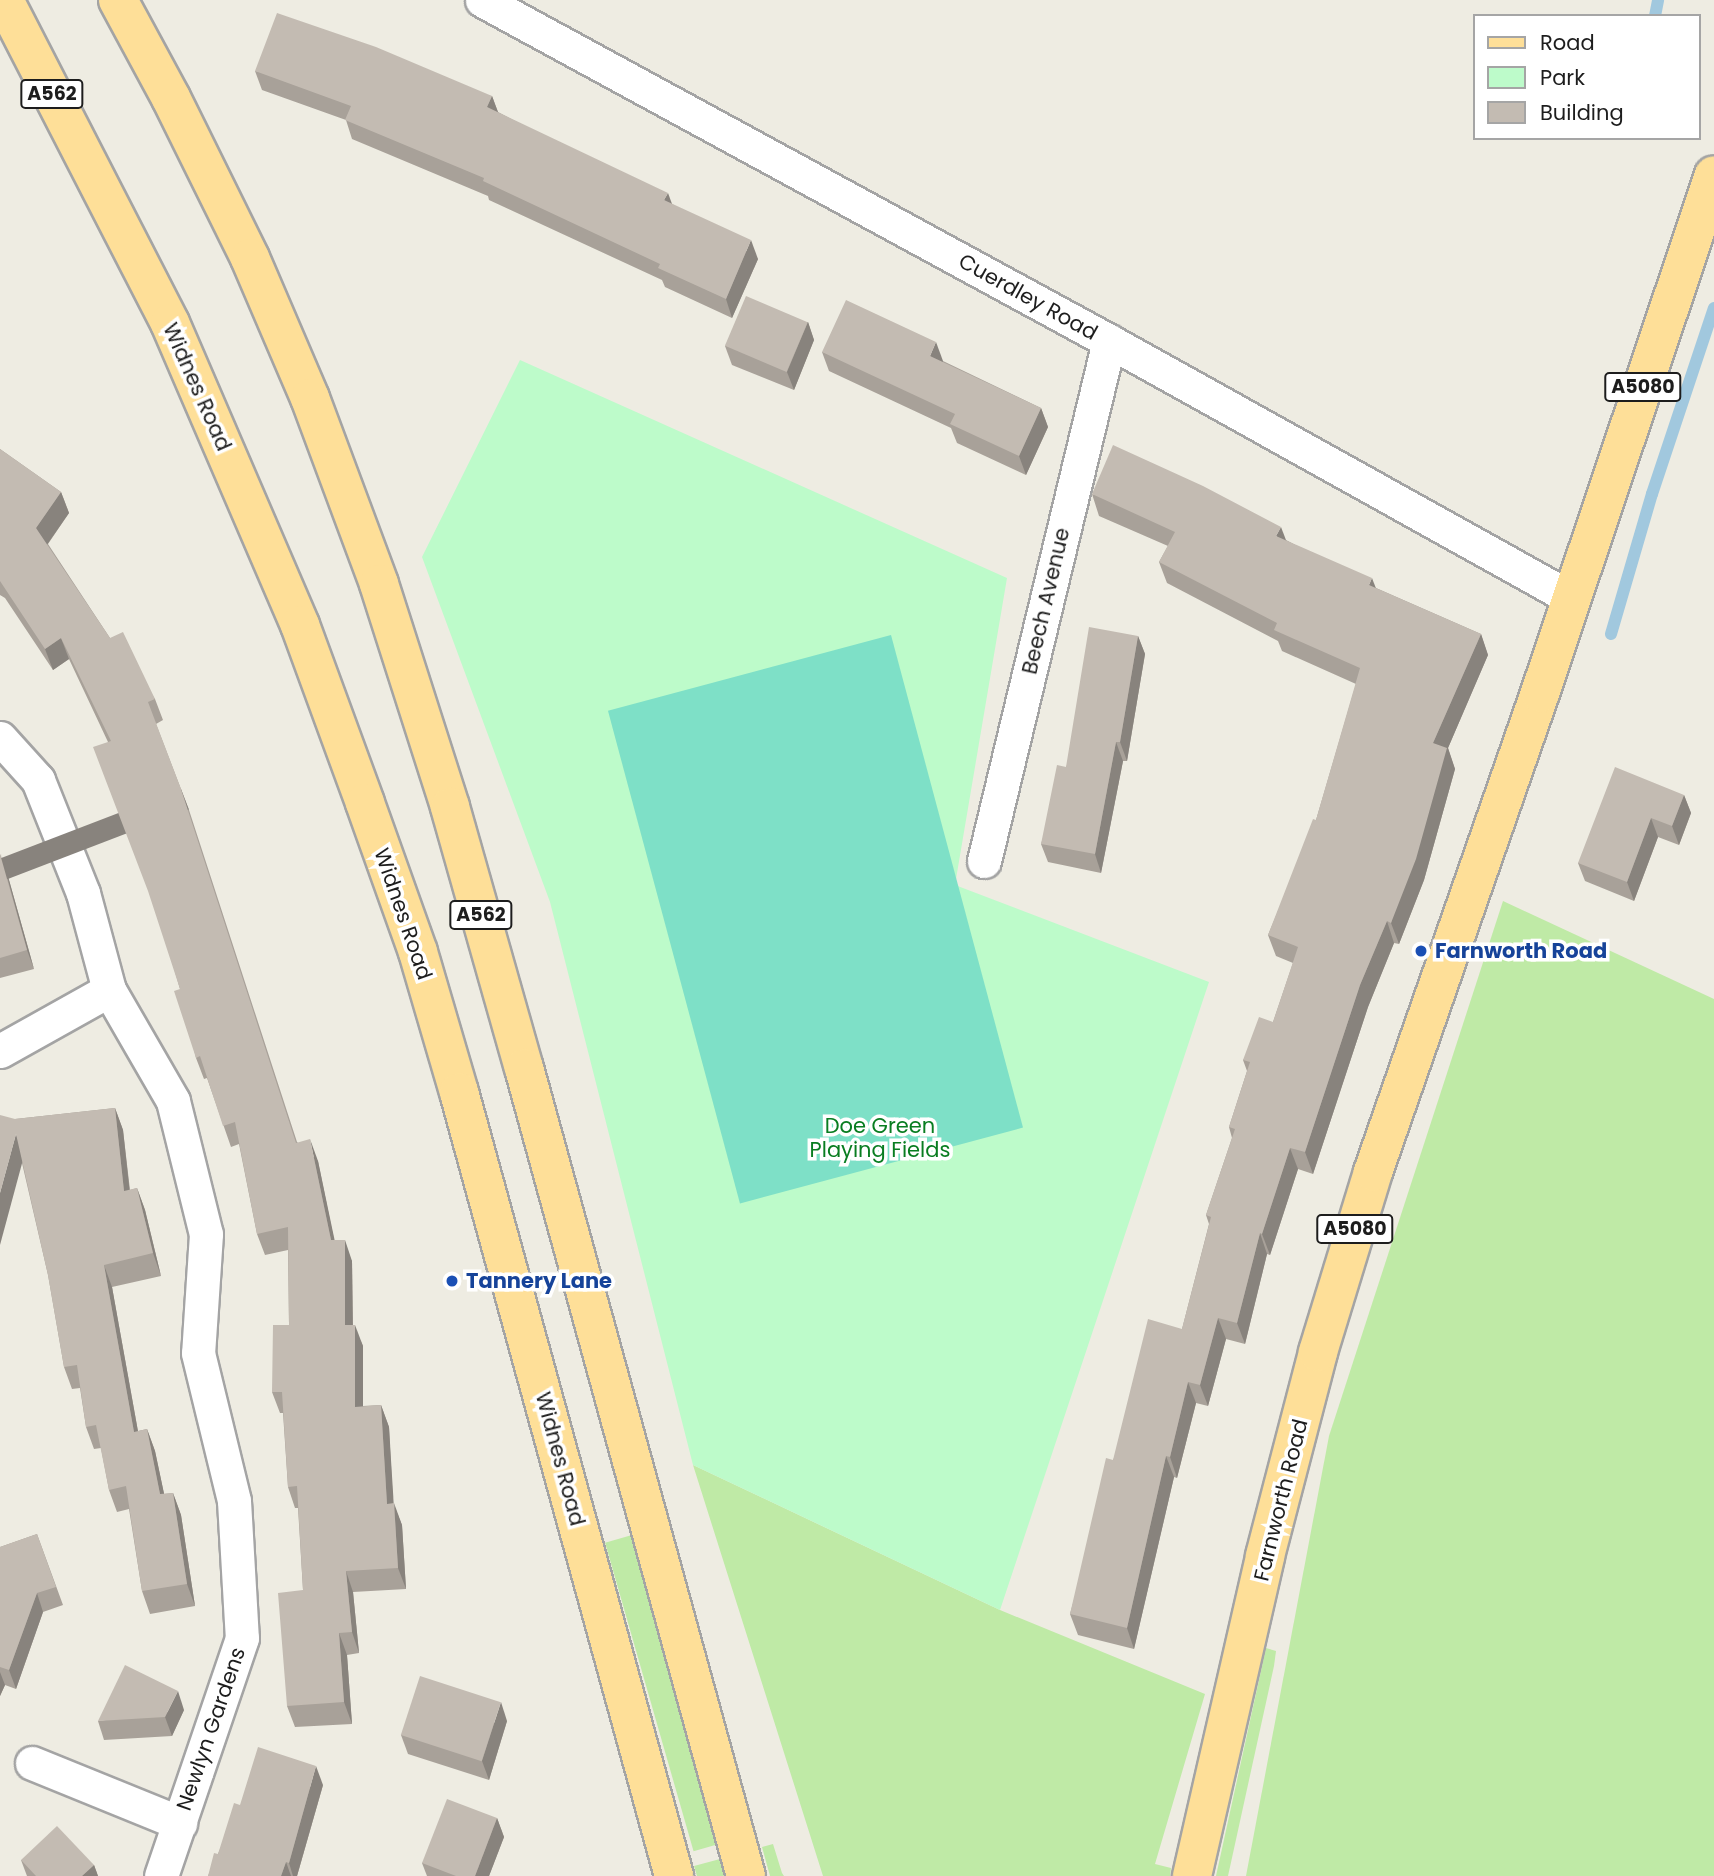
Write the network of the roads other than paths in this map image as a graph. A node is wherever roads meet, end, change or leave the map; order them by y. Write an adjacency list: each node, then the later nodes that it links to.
1 (4, 0): 14 (main road, Widnes Road / A562)
2 (118, 0): 15 (main road, A562)
3 (482, 0): 5 (street, Cuerdley Road)
4 (1714, 175): 6 (main road, Farnworth Road / A5080)
5 (1109, 341): 6 (street, Cuerdley Road); 8 (street, Beech Avenue)
6 (1571, 598): 16 (main road, Farnworth Road / A5080)
7 (0, 738): 9 (street, Newlyn Gardens)
8 (984, 861)
9 (109, 990): 10 (street); 12 (street, Newlyn Gardens)
10 (0, 1051)
11 (32, 1763): 12 (street, Newlyn Gardens)
12 (180, 1823): 13 (street, Newlyn Gardens)
13 (161, 1876)
14 (674, 1876)
15 (747, 1876)
16 (1192, 1876)

